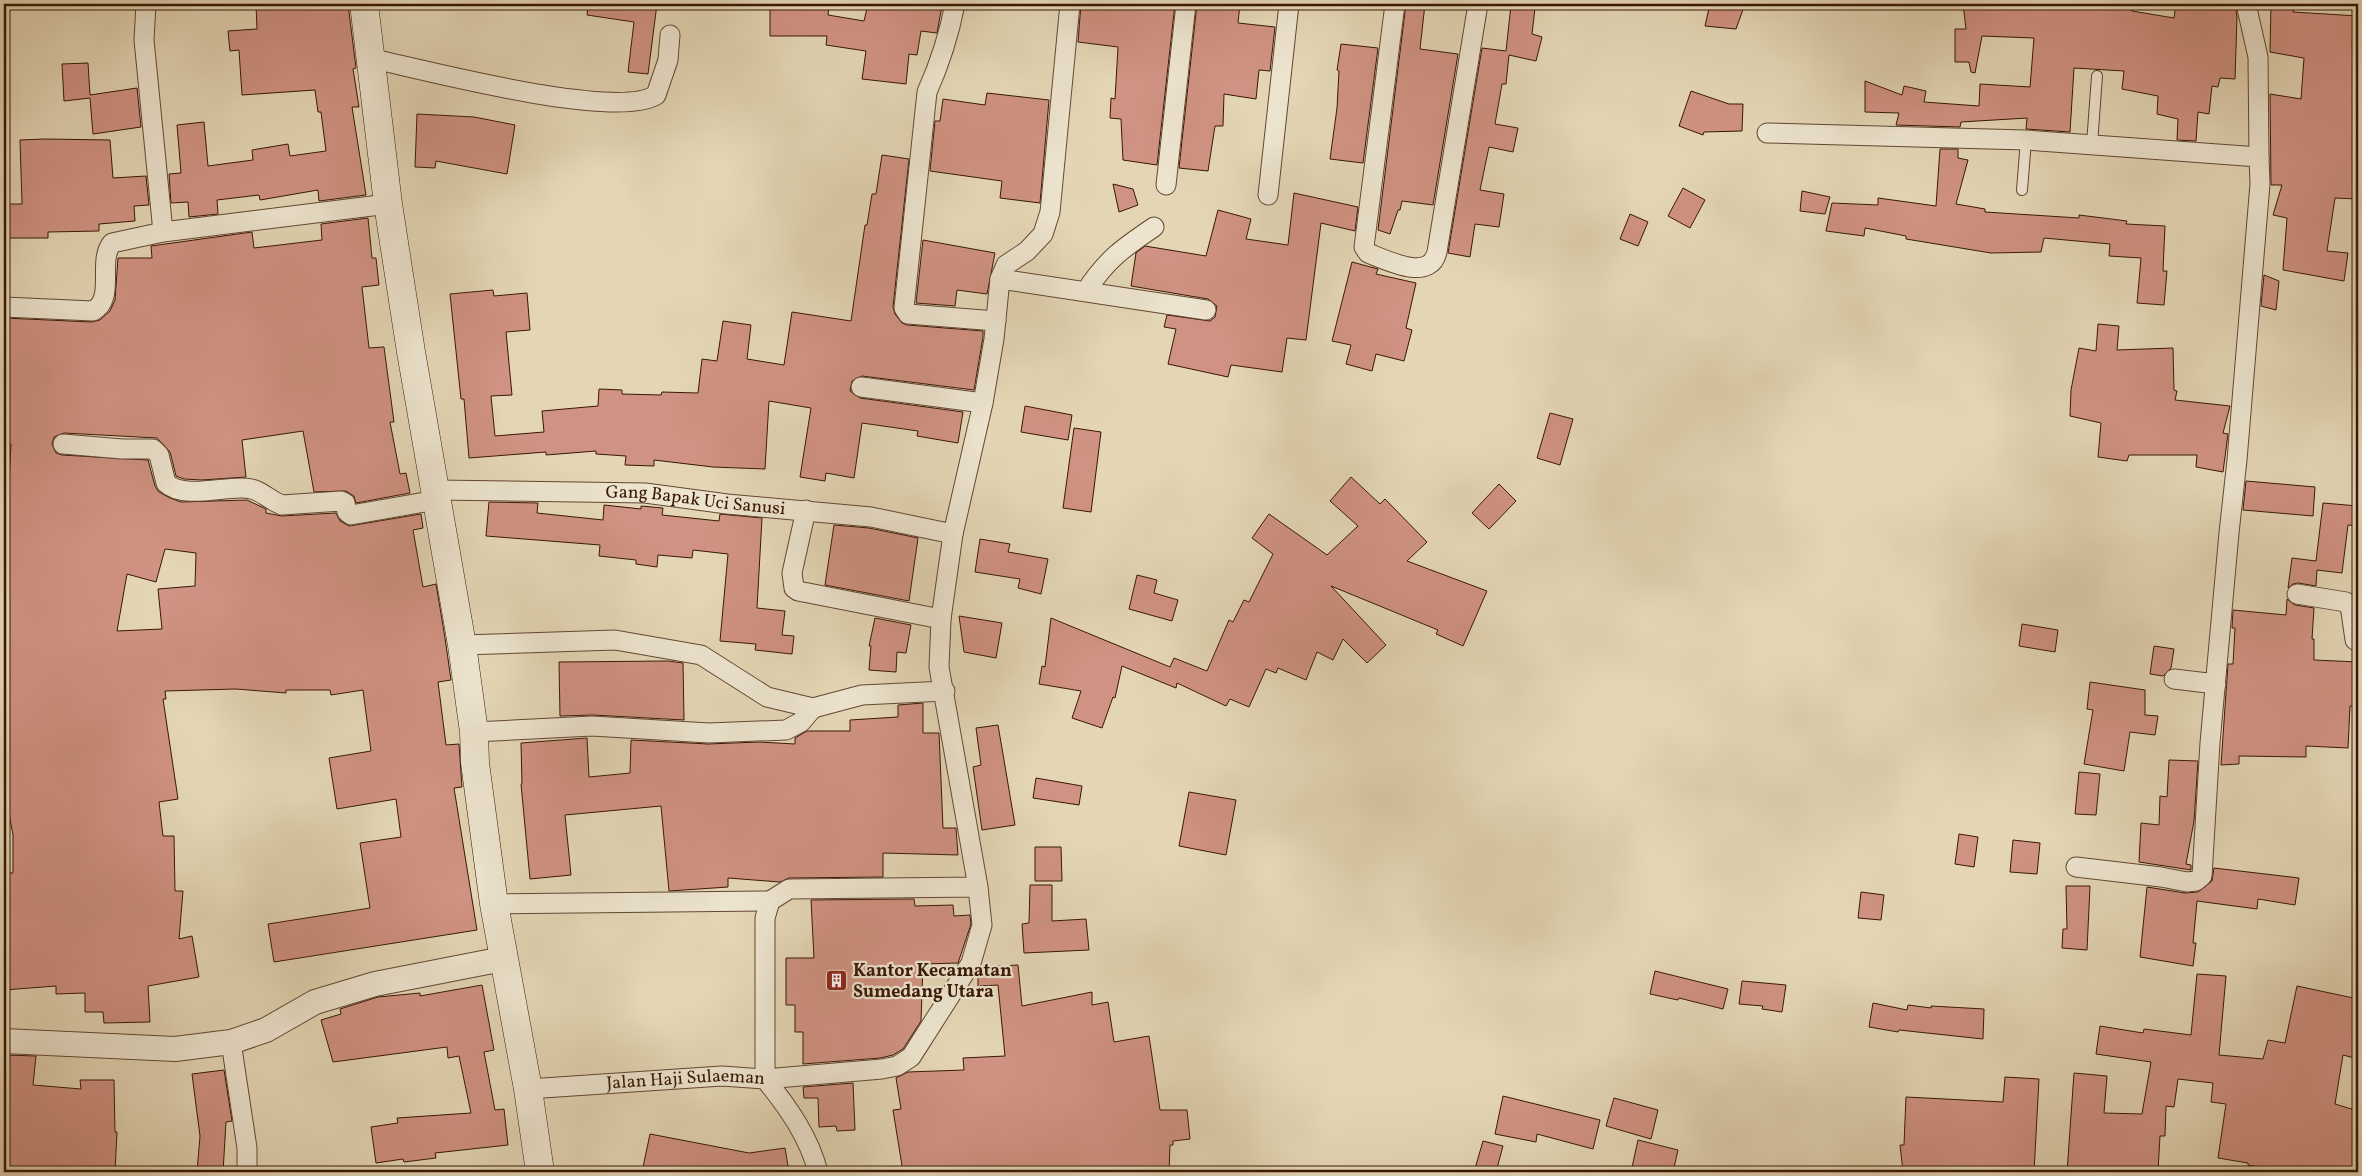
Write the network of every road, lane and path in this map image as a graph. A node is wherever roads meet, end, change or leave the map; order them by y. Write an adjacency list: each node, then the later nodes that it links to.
1 (146, 4): 22 (street)
2 (364, 4): 11 (main road)
3 (954, 4): 27 (street)
4 (1070, 4): 23 (street)
5 (1186, 4): 17 (street)
6 (1289, 4): 19 (street)
7 (1395, 4): 8 (street)
8 (1478, 4)
9 (2246, 4): 16 (street)
10 (670, 35): 11 (street)
11 (369, 58): 20 (main road)
12 (2097, 76): 15 (lane)
13 (1767, 133): 14 (street)
14 (2026, 140): 15 (street); 18 (lane)
15 (2092, 144): 16 (street)
16 (2259, 157): 39 (street)
17 (1166, 185)
18 (2022, 190)
19 (1268, 195)
20 (388, 204): 22 (street); 31 (main road)
21 (1154, 227): 24 (street)
22 (163, 232): 25 (street)
23 (1000, 279): 24 (street); 27 (street)
24 (1086, 291): 26 (street)
25 (4, 307)
26 (1206, 310)
27 (996, 321): 29 (street)
28 (861, 387): 29 (street)
29 (983, 403): 33 (street)
30 (63, 444): 31 (street, Gang Bapak Uci Sanusi)
31 (437, 496): 32 (street, Gang Bapak Uci Sanusi); 37 (main road)
32 (806, 510): 33 (street, Gang Bapak Uci Sanusi); 35 (street)
33 (953, 534): 35 (street)
34 (2297, 594): 36 (street)
35 (941, 618): 40 (street)
36 (2358, 642)
37 (462, 645): 41 (street); 42 (main road)
38 (2174, 679): 39 (street)
39 (2216, 684): 43 (street)
40 (945, 691): 41 (street); 44 (street)
41 (813, 708): 42 (street)
42 (474, 732): 46 (main road)
43 (2076, 867)
44 (978, 887): 45 (street); 50 (street)
45 (770, 901): 46 (street); 50 (street)
46 (494, 904): 47 (main road)
47 (503, 959): 49 (street); 51 (main road)
48 (4, 1040): 49 (street)
49 (231, 1042): 52 (street)
50 (765, 1079): 51 (street, Jalan Haji Sulaeman); 54 (street, Jalan Haji Sulaeman)
51 (528, 1089): 53 (main road)
52 (247, 1172)
53 (540, 1172)
54 (818, 1172)

